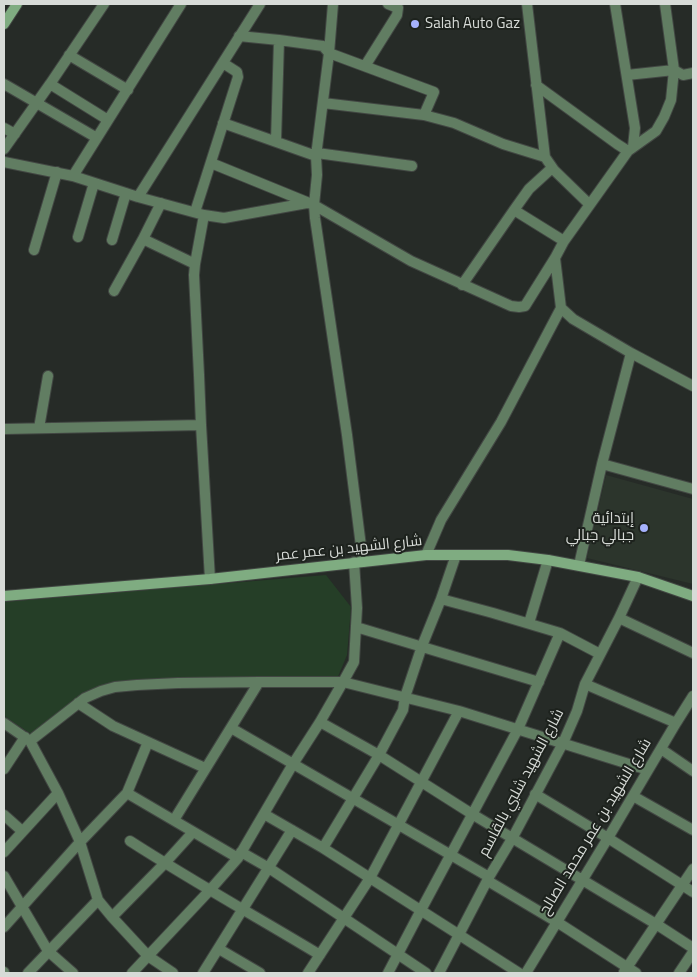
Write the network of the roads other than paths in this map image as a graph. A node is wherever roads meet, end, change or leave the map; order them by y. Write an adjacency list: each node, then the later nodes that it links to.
1 (17, 4): 10 (street)
2 (104, 4): 14 (street)
3 (181, 4): 23 (street)
4 (260, 4): 11 (street)
5 (334, 4): 13 (street)
6 (388, 4): 16 (street)
7 (527, 4): 22 (street)
8 (615, 4): 19 (street)
9 (665, 4): 17 (street)
10 (4, 24)
11 (239, 36): 12 (street); 15 (street)
12 (279, 40): 13 (street); 32 (street)
13 (329, 53): 16 (street); 25 (street)
14 (69, 55): 21 (street); 23 (street)
15 (223, 63): 28 (street); 45 (street)
16 (365, 66): 26 (street)
17 (674, 70): 18 (street); 19 (street); 34 (street)
18 (693, 73)
19 (627, 75): 34 (street)
20 (4, 84): 24 (street)
21 (50, 84): 24 (street); 27 (street)
22 (536, 86): 34 (street); 36 (street)
23 (128, 90): 27 (street)
24 (36, 103): 30 (street); 31 (street)
25 (323, 103): 26 (street); 35 (street)
26 (424, 115): 36 (street)
27 (108, 120): 31 (street)
28 (223, 122): 32 (street); 38 (street)
29 (4, 128): 30 (street)
30 (15, 134): 33 (street)
31 (97, 138): 42 (street)
32 (276, 141): 35 (street)
33 (4, 149)
34 (631, 149): 48 (street)
35 (317, 155): 39 (street); 47 (street)
36 (545, 157): 40 (street)
37 (4, 162): 41 (street)
38 (211, 163): 47 (street); 50 (street)
39 (412, 166)
40 (552, 168): 48 (street); 49 (street)
41 (57, 172): 42 (street); 55 (street)
42 (72, 176): 43 (street)
43 (94, 183): 44 (street); 51 (street)
44 (126, 193): 45 (street); 53 (street)
45 (138, 196): 46 (street)
46 (161, 203): 50 (street); 52 (street)
47 (311, 204): 50 (street); 58 (street); 72 (street)
48 (589, 204): 54 (street)
49 (514, 210): 54 (street); 58 (street)
50 (199, 213): 57 (street)
51 (78, 237)
52 (143, 239): 57 (street); 59 (street)
53 (112, 240)
54 (564, 241): 56 (street)
55 (34, 250)
56 (555, 258): 58 (street); 60 (street)
57 (194, 264): 64 (street)
58 (462, 285)
59 (114, 291)
60 (561, 308): 61 (street); 69 (street)
61 (631, 353): 63 (street); 67 (street)
62 (48, 376): 65 (street)
63 (693, 386)
64 (200, 426): 65 (street); 75 (street)
65 (39, 428): 66 (street)
66 (4, 429)
67 (602, 464): 68 (street); 73 (street)
68 (693, 489)
69 (426, 555): 70 (street, شارع الشهيد بن عمر عمر); 72 (street, شارع الشهيد بن عمر عمر)
70 (456, 555): 71 (street, شارع الشهيد بن عمر عمر); 78 (street)
71 (548, 560): 73 (street, شارع الشهيد بن عمر عمر); 80 (street)
72 (358, 562): 75 (street, شارع الشهيد بن عمر عمر); 81 (street)
73 (579, 566): 74 (street, شارع الشهيد بن عمر عمر)
74 (638, 577): 77 (street, شارع الشهيد بن عمر عمر); 79 (street, شارع الشهيد شلبي بالقاسم)
75 (210, 579): 76 (street, شارع الشهيد بن عمر عمر)
76 (4, 596)
77 (693, 596)
78 (441, 599): 80 (street); 83 (street)
79 (619, 618): 84 (street); 85 (street, شارع الشهيد شلبي بالقاسم)
80 (529, 623): 82 (street)
81 (356, 627): 83 (street); 87 (street)
82 (560, 633): 85 (street); 88 (street)
83 (422, 646): 88 (street); 91 (street)
84 (693, 653)
85 (600, 654): 89 (street, شارع الشهيد شلبي بالقاسم)
86 (259, 682): 87 (street); 92 (street); 98 (street)
87 (343, 682): 91 (street); 95 (street)
88 (539, 682): 99 (street)
89 (585, 684): 97 (street); 102 (street, شارع الشهيد شلبي بالقاسم)
90 (693, 696): 93 (street, شارع الشهيد بن عمر محمد الصالح)
91 (405, 697): 94 (street); 104 (street)
92 (78, 703): 100 (street); 101 (street)
93 (690, 707): 97 (street, شارع الشهيد بن عمر محمد الصالح)
94 (459, 711): 99 (street); 110 (street)
95 (320, 722): 104 (street); 105 (street)
96 (4, 723): 100 (street)
97 (676, 723): 103 (street, شارع الشهيد بن عمر محمد الصالح)
98 (231, 728): 105 (street); 106 (street)
99 (518, 729): 102 (street); 117 (street)
100 (28, 739): 107 (street); 111 (street)
101 (148, 742): 106 (street); 112 (street)
102 (563, 743): 108 (street); 113 (street, شارع الشهيد شلبي بالقاسم)
103 (661, 748): 108 (street, شارع الشهيد بن عمر محمد الصالح); 109 (street)
104 (379, 755): 110 (street); 115 (street)
105 (292, 764): 115 (street); 116 (street)
106 (205, 768): 119 (street)
107 (4, 769)
108 (648, 770): 114 (street, شارع الشهيد بن عمر محمد الصالح)
109 (693, 771)
110 (421, 782): 117 (street); 120 (street)
111 (58, 793): 123 (street); 128 (street)
112 (127, 793): 119 (street); 128 (street)
113 (535, 794): 125 (street, شارع الشهيد شلبي بالقاسم); 126 (street)
114 (633, 796): 122 (street); 126 (street, شارع الشهيد بن عمر محمد الصالح)
115 (353, 799): 120 (street); 129 (street)
116 (264, 814): 121 (street); 131 (street)
117 (472, 814): 125 (street); 132 (street)
118 (4, 815): 123 (street)
119 (174, 820): 124 (street)
120 (398, 825): 132 (street); 137 (street)
121 (292, 830): 129 (street); 134 (street)
122 (693, 830)
123 (22, 831): 130 (street)
124 (193, 832): 131 (street); 133 (street)
125 (513, 837): 138 (street, شارع الشهيد شلبي بالقاسم); 139 (street)
126 (608, 838): 139 (street, شارع الشهيد بن عمر محمد الصالح); 140 (street)
127 (130, 841): 133 (street)
128 (80, 842): 143 (street); 144 (street)
129 (323, 848): 137 (street)
130 (4, 852)
131 (240, 855): 134 (street); 141 (street)
132 (451, 855): 138 (street); 146 (street)
133 (165, 863): 141 (street); 147 (street)
134 (269, 868): 145 (street); 148 (street)
135 (693, 869): 140 (street)
136 (4, 876): 144 (street)
137 (370, 878): 146 (street); 148 (street)
138 (488, 879): 149 (street); 152 (street, شارع الشهيد شلبي بالقاسم)
139 (583, 879): 149 (street, شارع الشهيد بن عمر محمد الصالح); 150 (street)
140 (683, 885): 142 (street); 150 (street)
141 (210, 890): 145 (street); 158 (street)
142 (693, 892)
143 (98, 900): 147 (street); 155 (street)
144 (22, 906): 151 (street); 155 (street)
145 (243, 909): 154 (street); 159 (street)
146 (421, 910): 152 (street); 157 (street)
147 (112, 917): 158 (street)
148 (344, 917): 157 (street); 159 (street)
149 (557, 922): 160 (street); 172 (street, شارع الشهيد بن عمر محمد الصالح)
150 (656, 924): 153 (street); 160 (street)
151 (4, 927)
152 (459, 934): 170 (street, شارع الشهيد شلبي بالقاسم); 171 (street)
153 (693, 948)
154 (219, 949): 165 (street); 166 (street)
155 (48, 951): 161 (street); 162 (street)
156 (693, 952): 173 (street)
157 (398, 955): 168 (street); 169 (street)
158 (148, 956): 163 (street); 164 (street)
159 (320, 956): 167 (street)
160 (629, 971)
161 (28, 973)
162 (73, 973)
163 (132, 973)
164 (173, 973)
165 (203, 973)
166 (260, 973)
167 (308, 973)
168 (388, 973)
169 (426, 973)
170 (439, 973)
171 (519, 973)
172 (526, 973)
173 (679, 973)

